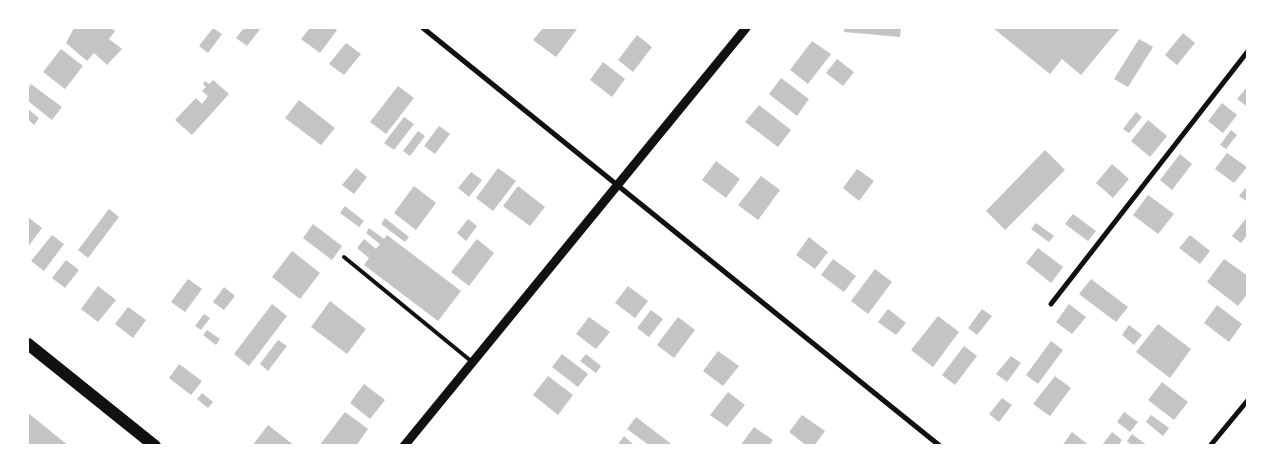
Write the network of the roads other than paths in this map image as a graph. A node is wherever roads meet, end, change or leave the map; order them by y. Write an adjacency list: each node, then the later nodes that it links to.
1 (423, 28): 4 (street)
2 (746, 28): 4 (street)
3 (1248, 51): 6 (street)
4 (616, 185): 8 (street); 12 (street)
5 (344, 257): 8 (lane)
6 (1051, 304)
7 (28, 344): 10 (main road)
8 (472, 362): 11 (street)
9 (1248, 400): 13 (street)
10 (155, 446)
11 (404, 446)
12 (940, 446)
13 (1210, 446)

